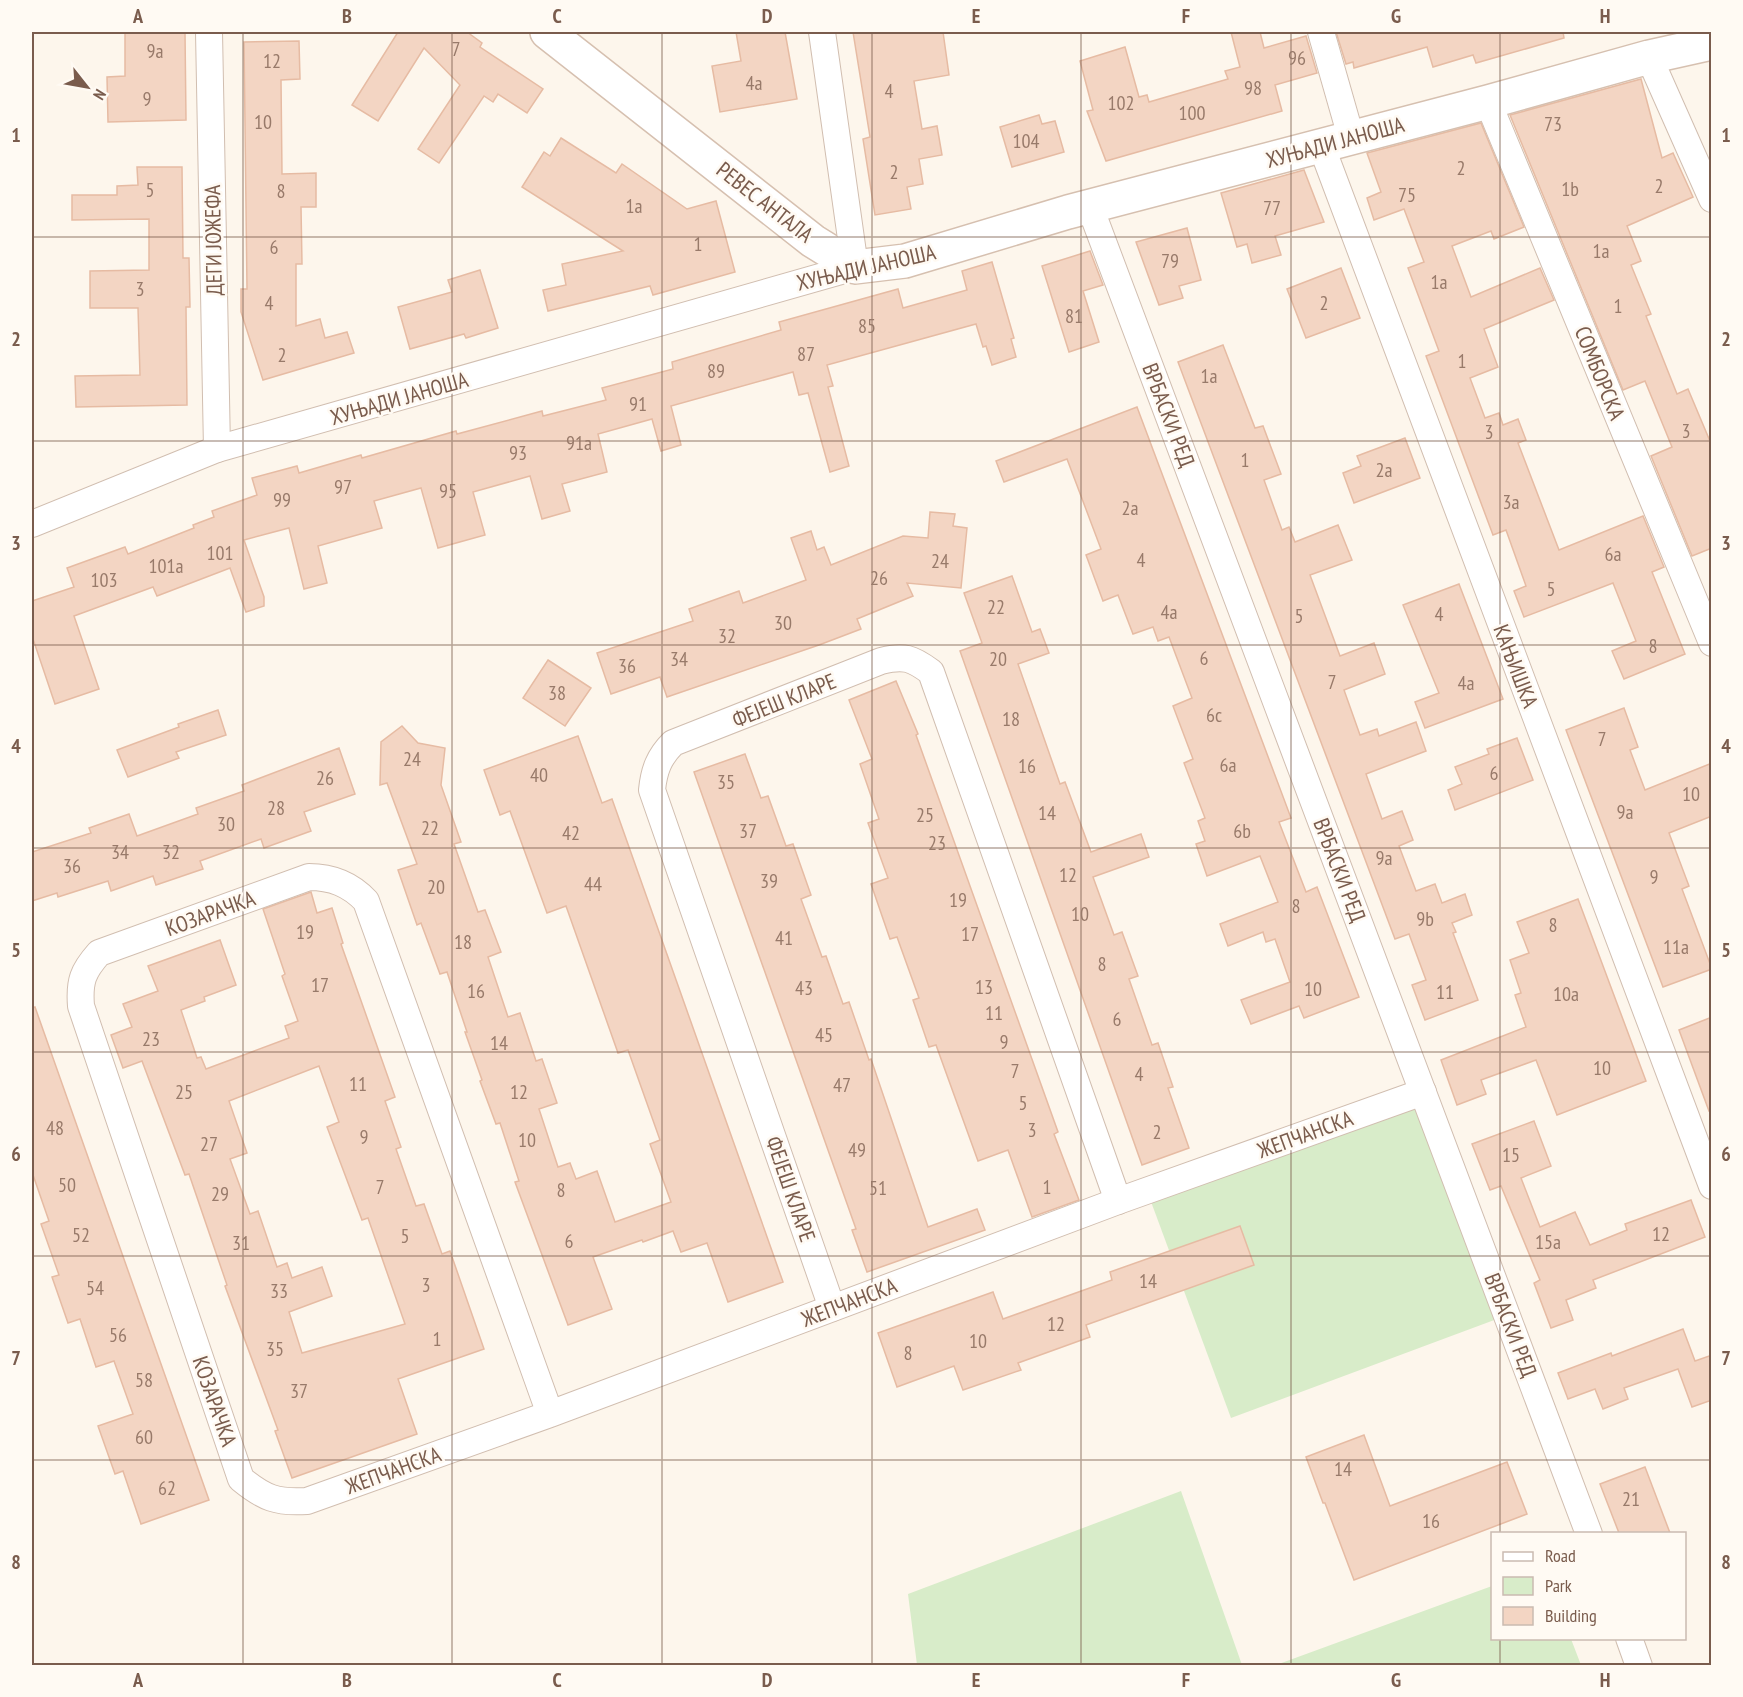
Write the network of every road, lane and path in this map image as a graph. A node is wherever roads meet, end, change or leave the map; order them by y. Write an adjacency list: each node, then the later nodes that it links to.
1 (209, 32): 12 (street, ДЕГИ ЈОЖЕФА)
2 (547, 32): 11 (street, РЕВЕС АНТАЛА)
3 (822, 32): 11 (street, РЕВЕС АНТАЛА)
4 (1321, 32): 8 (street, КАЊИШКА)
5 (1712, 44): 6 (street, ХУЊАДИ ЈАНОША)
6 (1649, 57): 7 (street, ХУЊАДИ ЈАНОША); 9 (street)
7 (1488, 102): 8 (street, ХУЊАДИ ЈАНОША); 14 (street, СОМБОРСКА)
8 (1336, 141): 10 (street, ХУЊАДИ ЈАНОША); 16 (street, КАЊИШКА)
9 (1712, 199)
10 (1090, 207): 11 (street, ХУЊАДИ ЈАНОША); 15 (street, ВРБАСКИ РЕД)
11 (855, 267): 12 (street, ХУЊАДИ ЈАНОША)
12 (217, 449): 13 (street, ХУЊАДИ ЈАНОША)
13 (32, 524)
14 (1712, 643)
15 (1424, 1092): 17 (street, ЖЕПЧАНСКА); 21 (street, ВРБАСКИ РЕД)
16 (1712, 1186)
17 (1118, 1201): 18 (street, ЖЕПЧАНСКА); 18 (street, ФЕЈЕШ КЛАРЕ)
18 (832, 1308): 19 (street, ЖЕПЧАНСКА)
19 (550, 1414): 20 (street, ЖЕПЧАНСКА); 20 (street, КОЗАРАЧКА)
20 (272, 1499)
21 (1589, 1532)
22 (1630, 1640): 23 (street)
23 (1639, 1665)

